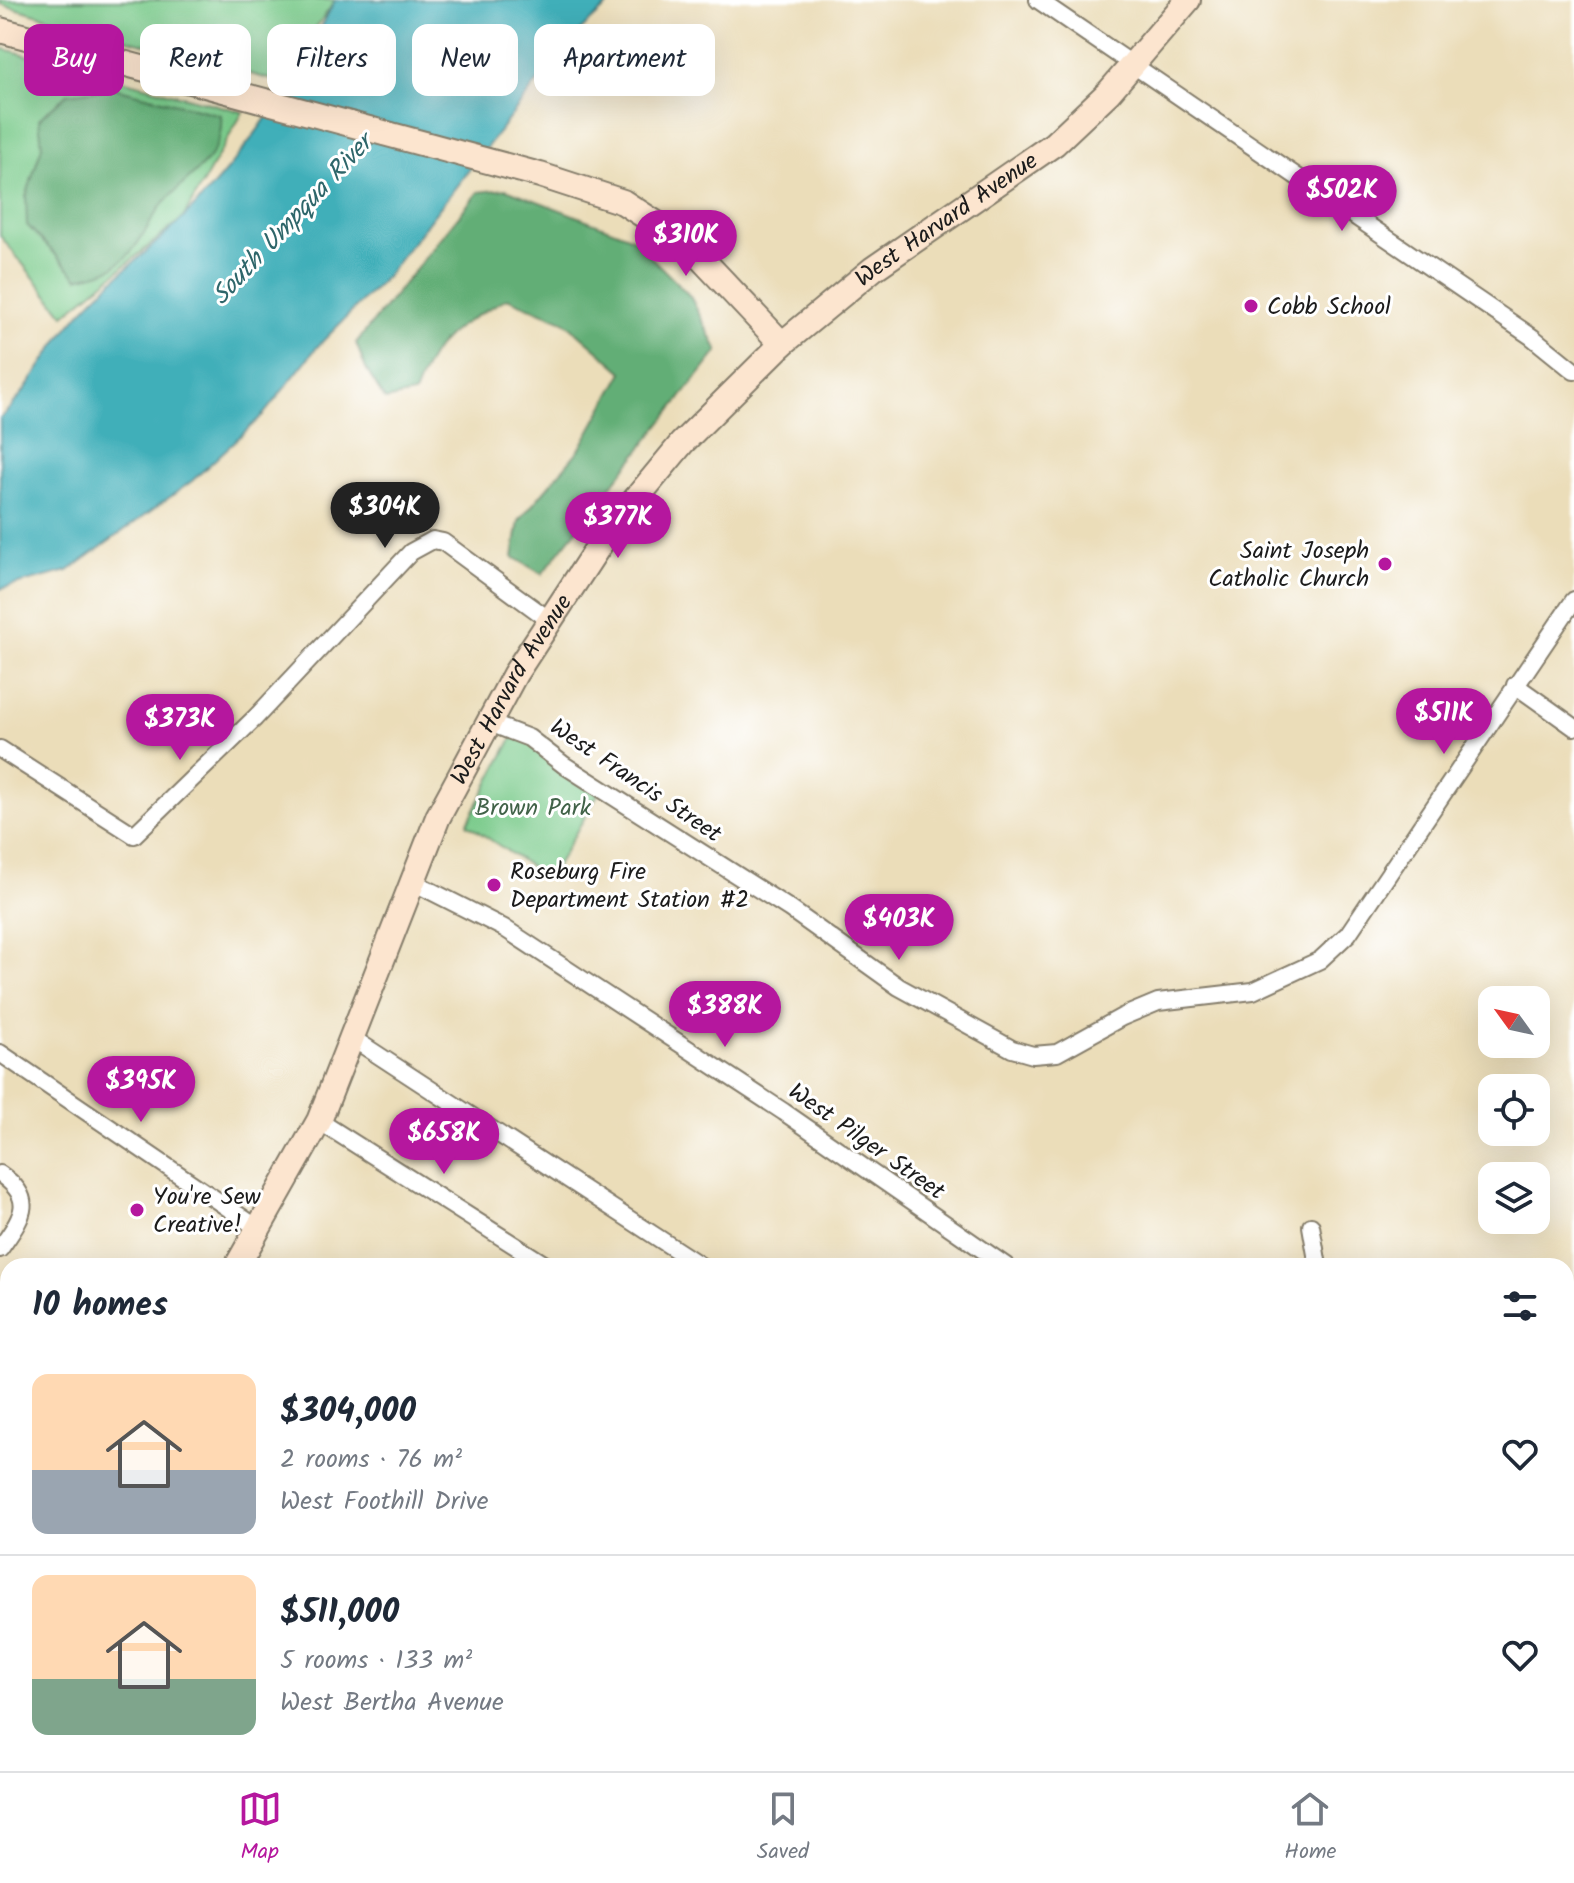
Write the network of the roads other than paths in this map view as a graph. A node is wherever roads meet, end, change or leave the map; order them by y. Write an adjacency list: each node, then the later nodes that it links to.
1 (1038, 0): 4 (street)
2 (1188, 0): 4 (main road, West Harvard Avenue)
3 (0, 30): 5 (main road)
4 (1134, 65): 5 (main road, West Harvard Avenue); 6 (street)
5 (782, 344): 8 (main road, West Harvard Avenue)
6 (1574, 371)
7 (1574, 600): 9 (street, West Francis Street)
8 (548, 619): 10 (main road, West Harvard Avenue); 12 (street)
9 (1515, 685): 10 (street, West Francis Street); 11 (street)
10 (487, 722): 13 (main road, West Harvard Avenue)
11 (1574, 727)
12 (0, 749)
13 (413, 882): 14 (main road, West Harvard Avenue); 24 (street, West Pilger Street)
14 (352, 1038): 16 (main road, West Harvard Avenue); 23 (street)
15 (0, 1053): 19 (street)
16 (319, 1121): 19 (main road, West Harvard Avenue); 22 (street)
17 (0, 1174): 20 (street)
18 (1311, 1226): 25 (street)
19 (259, 1229): 21 (main road, West Harvard Avenue)
20 (0, 1249)
21 (248, 1258)
22 (534, 1258)
23 (689, 1258)
24 (994, 1258)
25 (1317, 1258)

